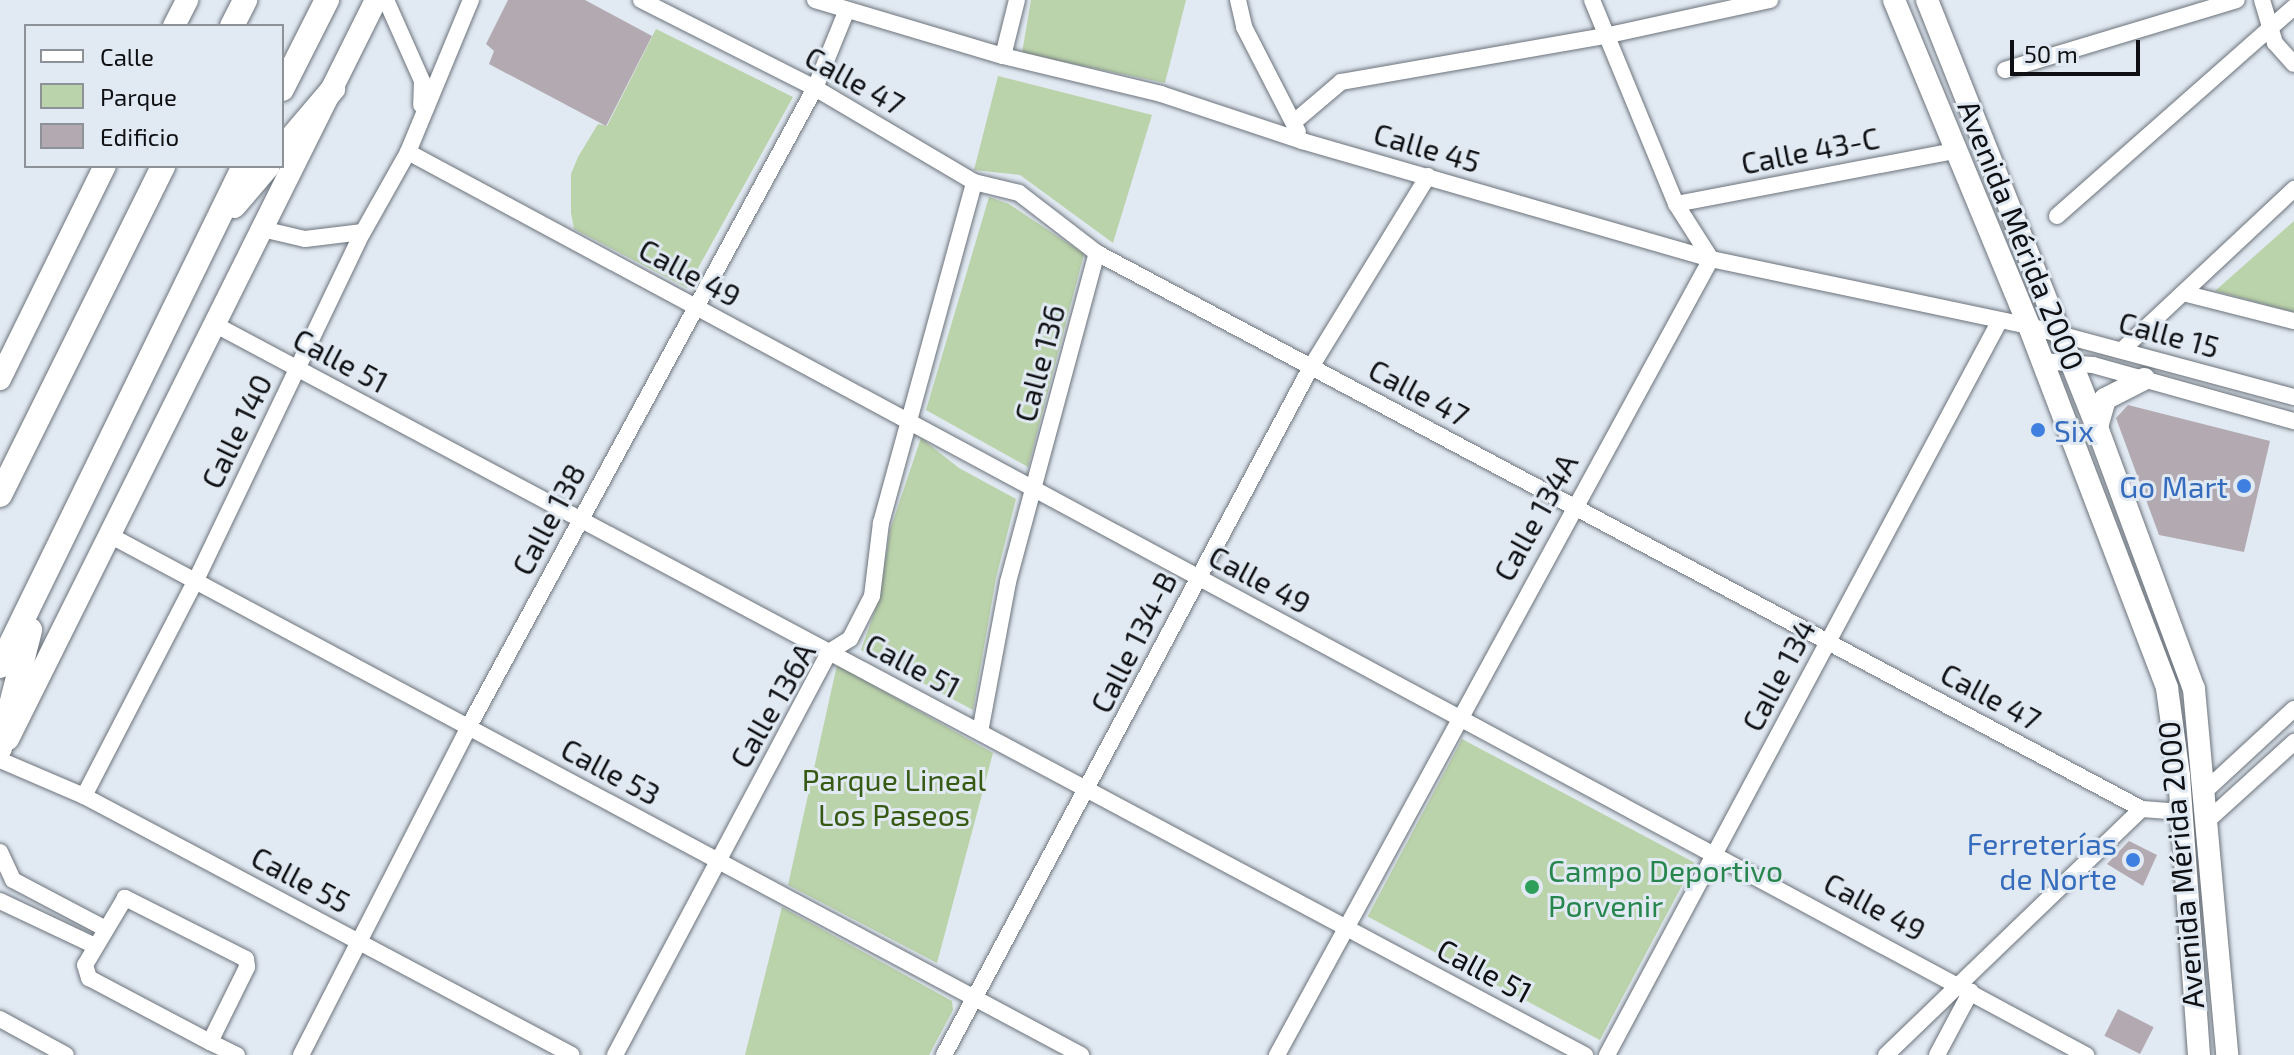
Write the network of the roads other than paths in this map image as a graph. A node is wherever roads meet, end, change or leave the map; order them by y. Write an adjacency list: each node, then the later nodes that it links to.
1 (187, 0): 19 (main road)
2 (245, 0): 20 (highway)
3 (327, 0): 26 (highway)
4 (376, 0): 28 (main road)
5 (386, 0): 29 (street)
6 (471, 0): 29 (street, Calle 140)
7 (641, 0): 27 (street, Calle 47)
8 (815, 0): 18 (street, Calle 45)
9 (1017, 0): 23 (street)
10 (1238, 0): 30 (street)
11 (1592, 0): 22 (street)
12 (1770, 0): 22 (street)
13 (1894, 0): 33 (main road, Avenida Mérida 2000)
14 (1927, 0): 55 (main road, Avenida Mérida 2000)
15 (2237, 0): 25 (street)
16 (2262, 0): 21 (street)
17 (2294, 7): 21 (street)
18 (846, 12): 23 (street, Calle 45); 27 (street, Calle 138)
19 (175, 24)
20 (233, 24)
21 (2271, 28): 24 (street); 43 (street)
22 (1609, 35): 30 (street); 42 (street)
23 (1003, 56): 31 (street, Calle 45)
24 (2294, 64)
25 (2005, 70)
26 (284, 85)
27 (815, 88): 40 (street, Calle 47); 50 (street, Calle 138)
28 (333, 89): 32 (highway); 44 (main road)
29 (421, 115): 34 (street, Calle 140)
30 (1294, 122): 31 (street)
31 (1302, 141): 39 (street, Calle 45)
32 (284, 147)
33 (1955, 151): 42 (street, Calle 43-C); 54 (main road, Avenida Mérida 2000)
34 (408, 152): 45 (street, Calle 140); 50 (street, Calle 49)
35 (104, 168): 61 (main road)
36 (162, 168): 68 (highway)
37 (243, 168): 46 (highway)
38 (266, 168): 46 (highway)
39 (1428, 176): 48 (street, Calle 45); 59 (street, Calle 134-B)
40 (974, 182): 47 (street, Calle 47); 64 (street, Calle 136A)
41 (2294, 189): 49 (street)
42 (1676, 204): 48 (street)
43 (2057, 216)
44 (262, 229): 45 (street); 53 (main road)
45 (363, 232): 60 (street, Calle 140)
46 (209, 236): 72 (highway)
47 (1097, 253): 59 (street, Calle 47); 67 (street, Calle 136)
48 (1711, 259): 52 (street, Calle 45); 69 (street, Calle 134A)
49 (2183, 293): 51 (street); 56 (street)
50 (694, 306): 64 (street, Calle 49); 70 (street, Calle 138)
51 (2294, 321)
52 (1999, 322): 54 (street, Calle 45); 75 (street, Calle 134)
53 (214, 324): 60 (street, Calle 51); 71 (main road)
54 (2029, 326): 55 (street, Calle 15); 57 (main road, Avenida Mérida 2000)
55 (2061, 336): 56 (street, Calle 15); 58 (main road, Avenida Mérida 2000)
56 (2122, 350): 63 (street, Calle 15)
57 (2042, 361): 58 (street, Calle 15); 89 (main road, Avenida Mérida 2000)
58 (2071, 362): 62 (street, Calle 15); 66 (main road, Avenida Mérida 2000)
59 (1311, 367): 69 (street, Calle 47); 73 (street, Calle 134-B)
60 (297, 368): 70 (street, Calle 51); 74 (street, Calle 140)
61 (0, 379)
62 (2144, 379): 65 (street, Calle 15); 66 (main road)
63 (2294, 397)
64 (912, 421): 67 (street, Calle 49); 76 (street, Calle 136A)
65 (2294, 421)
66 (2097, 427): 86 (main road, Avenida Mérida 2000)
67 (1036, 487): 73 (street, Calle 49); 81 (street, Calle 136)
68 (0, 495)
69 (1574, 504): 75 (street, Calle 47); 79 (street, Calle 134A)
70 (580, 519): 76 (street, Calle 51); 80 (street, Calle 138)
71 (113, 537): 74 (street, Calle 53); 84 (main road)
72 (44, 577): 77 (highway); 83 (highway)
73 (1196, 577): 79 (street, Calle 49); 85 (street, Calle 134-B)
74 (195, 582): 80 (street, Calle 53); 87 (street, Calle 140)
75 (1827, 640): 88 (street, Calle 47); 92 (street, Calle 134)
76 (829, 652): 81 (street, Calle 51); 93 (street, Calle 136A)
77 (0, 666)
78 (2294, 709): 86 (street)
79 (1459, 714): 92 (street, Calle 49); 95 (street, Calle 134A)
80 (469, 726): 93 (street, Calle 53); 97 (street, Calle 138)
81 (980, 732): 85 (street, Calle 51)
82 (2294, 742): 90 (street)
83 (0, 748)
84 (0, 757): 87 (street, Calle 55)
85 (1089, 790): 95 (street, Calle 51); 100 (street, Calle 134-B)
86 (2205, 791): 90 (main road, Avenida Mérida 2000)
87 (84, 796): 97 (street, Calle 55)
88 (2142, 809): 89 (street, Calle 47); 99 (street)
89 (2182, 812): 116 (main road, Avenida Mérida 2000)
90 (2207, 821): 117 (main road, Avenida Mérida 2000)
91 (0, 852): 96 (street)
92 (1719, 855): 99 (street, Calle 49); 112 (street, Calle 134)
93 (719, 861): 100 (street, Calle 53); 107 (street, Calle 136A)
94 (0, 901): 98 (street)
95 (1344, 927): 110 (street, Calle 134A); 111 (street, Calle 51)
96 (104, 928): 98 (street); 102 (street)
97 (358, 940): 105 (street, Calle 138); 106 (street, Calle 55)
98 (95, 946): 102 (street)
99 (1966, 988): 113 (street); 114 (street); 115 (street, Calle 49)
100 (974, 998): 108 (street, Calle 134-B); 109 (street, Calle 53)
101 (0, 1019): 103 (street)
102 (210, 1042): 104 (street)
103 (66, 1055)
104 (237, 1055)
105 (301, 1055)
106 (572, 1055)
107 (615, 1055)
108 (944, 1055)
109 (1081, 1055)
110 (1277, 1055)
111 (1585, 1055)
112 (1607, 1055)
113 (1886, 1055)
114 (1937, 1055)
115 (2086, 1055)
116 (2199, 1055)
117 (2227, 1055)

